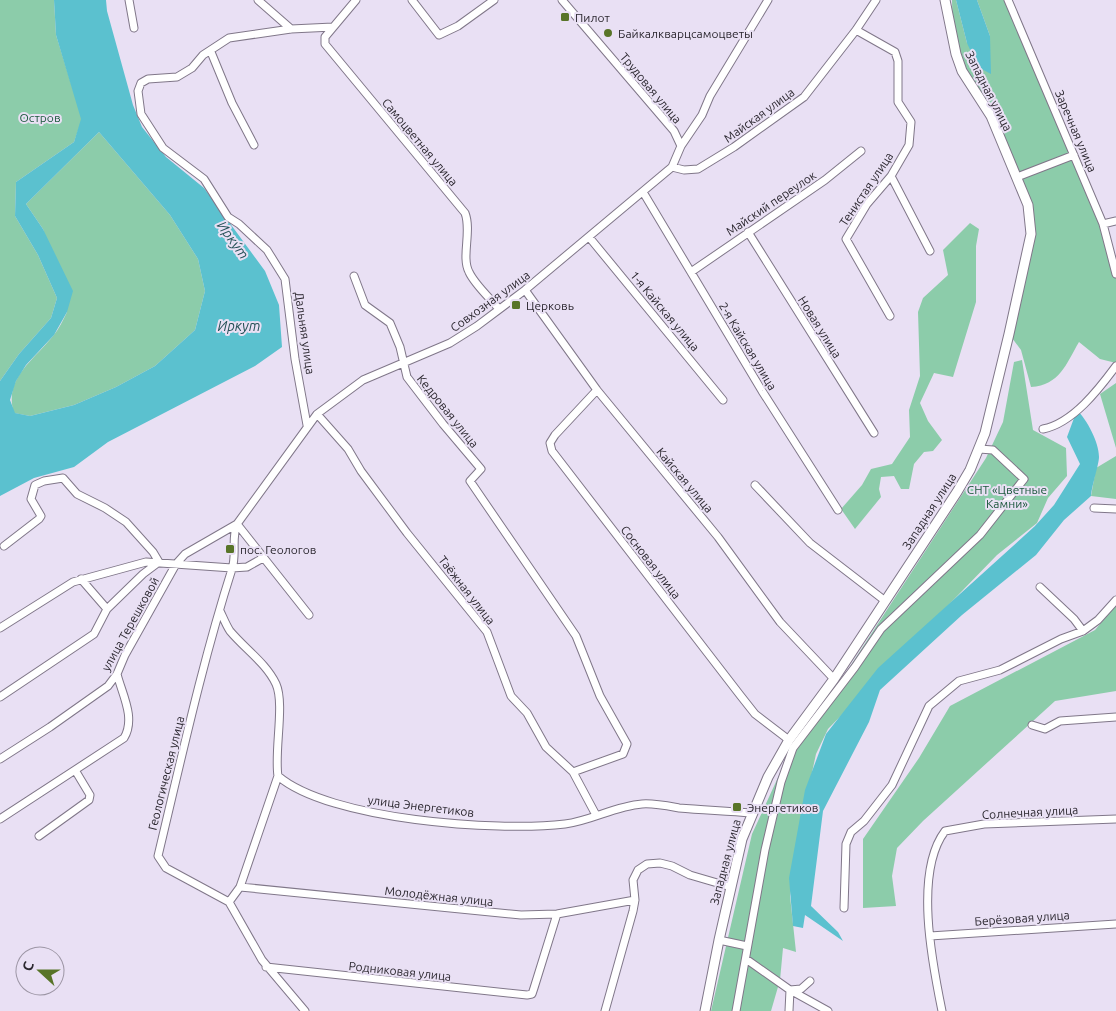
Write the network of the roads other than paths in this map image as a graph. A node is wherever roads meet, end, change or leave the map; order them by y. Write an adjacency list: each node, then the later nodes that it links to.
1 (128, 0): 12 (street)
2 (258, 0): 13 (street)
3 (355, 0): 11 (street, Самоцветная улица)
4 (412, 0): 5 (street)
5 (494, 0)
6 (562, 0): 17 (street, Трудовая улица)
7 (768, 0): 17 (street, Совхозная улица)
8 (876, 0): 14 (street, Майская улица)
9 (945, 0): 22 (main road, Западная улица)
10 (1008, 0): 19 (street, Заречная улица)
11 (333, 27): 13 (street); 33 (street, Самоцветная улица)
12 (134, 28)
13 (291, 28): 15 (street)
14 (856, 30): 20 (street, Майская улица); 21 (street, Тенистая улица)
15 (211, 52): 16 (street); 40 (street, Дальняя улица)
16 (254, 146)
17 (681, 146): 20 (street, Совхозная улица)
18 (861, 151): 26 (street, Майский переулок)
19 (1074, 155): 22 (street); 25 (street, Заречная улица)
20 (672, 167): 23 (street, Совхозная улица)
21 (891, 176): 28 (street); 34 (street, Тенистая улица)
22 (1017, 177): 43 (main road, Западная улица)
23 (643, 192): 27 (street, Совхозная улица); 29 (street, 2-я Кайская улица)
24 (1116, 221): 25 (street)
25 (1103, 224): 30 (street, Заречная улица)
26 (748, 232): 29 (street, Майский переулок); 42 (street, Новая улица)
27 (588, 238): 32 (street, Совхозная улица); 38 (street, 1-я Кайская улица)
28 (930, 251)
29 (691, 272): 47 (street, 2-я Кайская улица)
30 (1116, 274)
31 (354, 276): 35 (street, Кедровая улица)
32 (525, 290): 33 (street, Совхозная улица); 37 (street, Кайская улица)
33 (499, 309): 35 (street, Совхозная улица)
34 (890, 316)
35 (403, 364): 39 (street, Совхозная улица); 71 (street, Кедровая улица)
36 (1116, 366): 41 (street)
37 (597, 390): 64 (street, Кайская улица); 68 (street, Сосновая улица)
38 (723, 400)
39 (317, 414): 40 (street, Совхозная улица); 71 (street, Таёжная улица)
40 (307, 425): 48 (street, Совхозная улица)
41 (1043, 429)
42 (874, 433)
43 (979, 449): 56 (main road, Западная улица); 87 (street)
44 (755, 485): 56 (street)
45 (1094, 508): 46 (street)
46 (1116, 509)
47 (838, 510)
48 (237, 524): 50 (street); 52 (street, Совхозная улица); 53 (street, Геологическая улица)
49 (4, 546): 51 (street)
50 (263, 558): 53 (street); 60 (street)
51 (159, 562): 52 (street); 54 (street); 58 (street)
52 (176, 564): 53 (street); 63 (street, улица Терешковой)
53 (232, 568): 59 (street, Геологическая улица)
54 (81, 579): 58 (street); 61 (street)
55 (1040, 587): 62 (street)
56 (884, 600): 64 (main road, Западная улица)
57 (1116, 600): 62 (street)
58 (107, 609): 65 (street)
59 (220, 611): 72 (street); 81 (street, Геологическая улица)
60 (309, 614)
61 (0, 628)
62 (1083, 631): 82 (street)
63 (117, 674): 69 (street, улица Терешковой); 70 (street)
64 (834, 679): 68 (main road, Западная улица)
65 (0, 697)
66 (1116, 717): 67 (street)
67 (1032, 726)
68 (789, 740): 73 (main road, Западная улица)
69 (0, 759)
70 (75, 770): 75 (street); 77 (street)
71 (573, 772): 74 (street, Таёжная улица)
72 (278, 776): 74 (street, улица Энергетиков); 78 (street)
73 (751, 813): 74 (street, улица Энергетиков); 79 (main road, Западная улица)
74 (596, 815)
75 (0, 819)
76 (1116, 819): 85 (street, Солнечная улица)
77 (39, 836)
78 (240, 887): 81 (street); 83 (street, Молодёжная улица)
79 (731, 887): 80 (street); 86 (main road, Западная улица)
80 (635, 900): 83 (street, Молодёжная улица); 93 (street)
81 (230, 902): 89 (street)
82 (844, 908)
83 (557, 914): 89 (street, Родниковая улица)
84 (1116, 924): 85 (street, Берёзовая улица)
85 (930, 936): 98 (street)
86 (719, 940): 87 (street); 94 (main road, Западная улица)
87 (748, 946): 88 (street)
88 (746, 959): 91 (street); 95 (street)
89 (266, 967): 92 (street)
90 (810, 981): 91 (street)
91 (790, 990): 96 (street); 97 (street)
92 (305, 1011)
93 (606, 1011)
94 (706, 1011)
95 (736, 1011)
96 (789, 1011)
97 (828, 1011)
98 (942, 1011)

